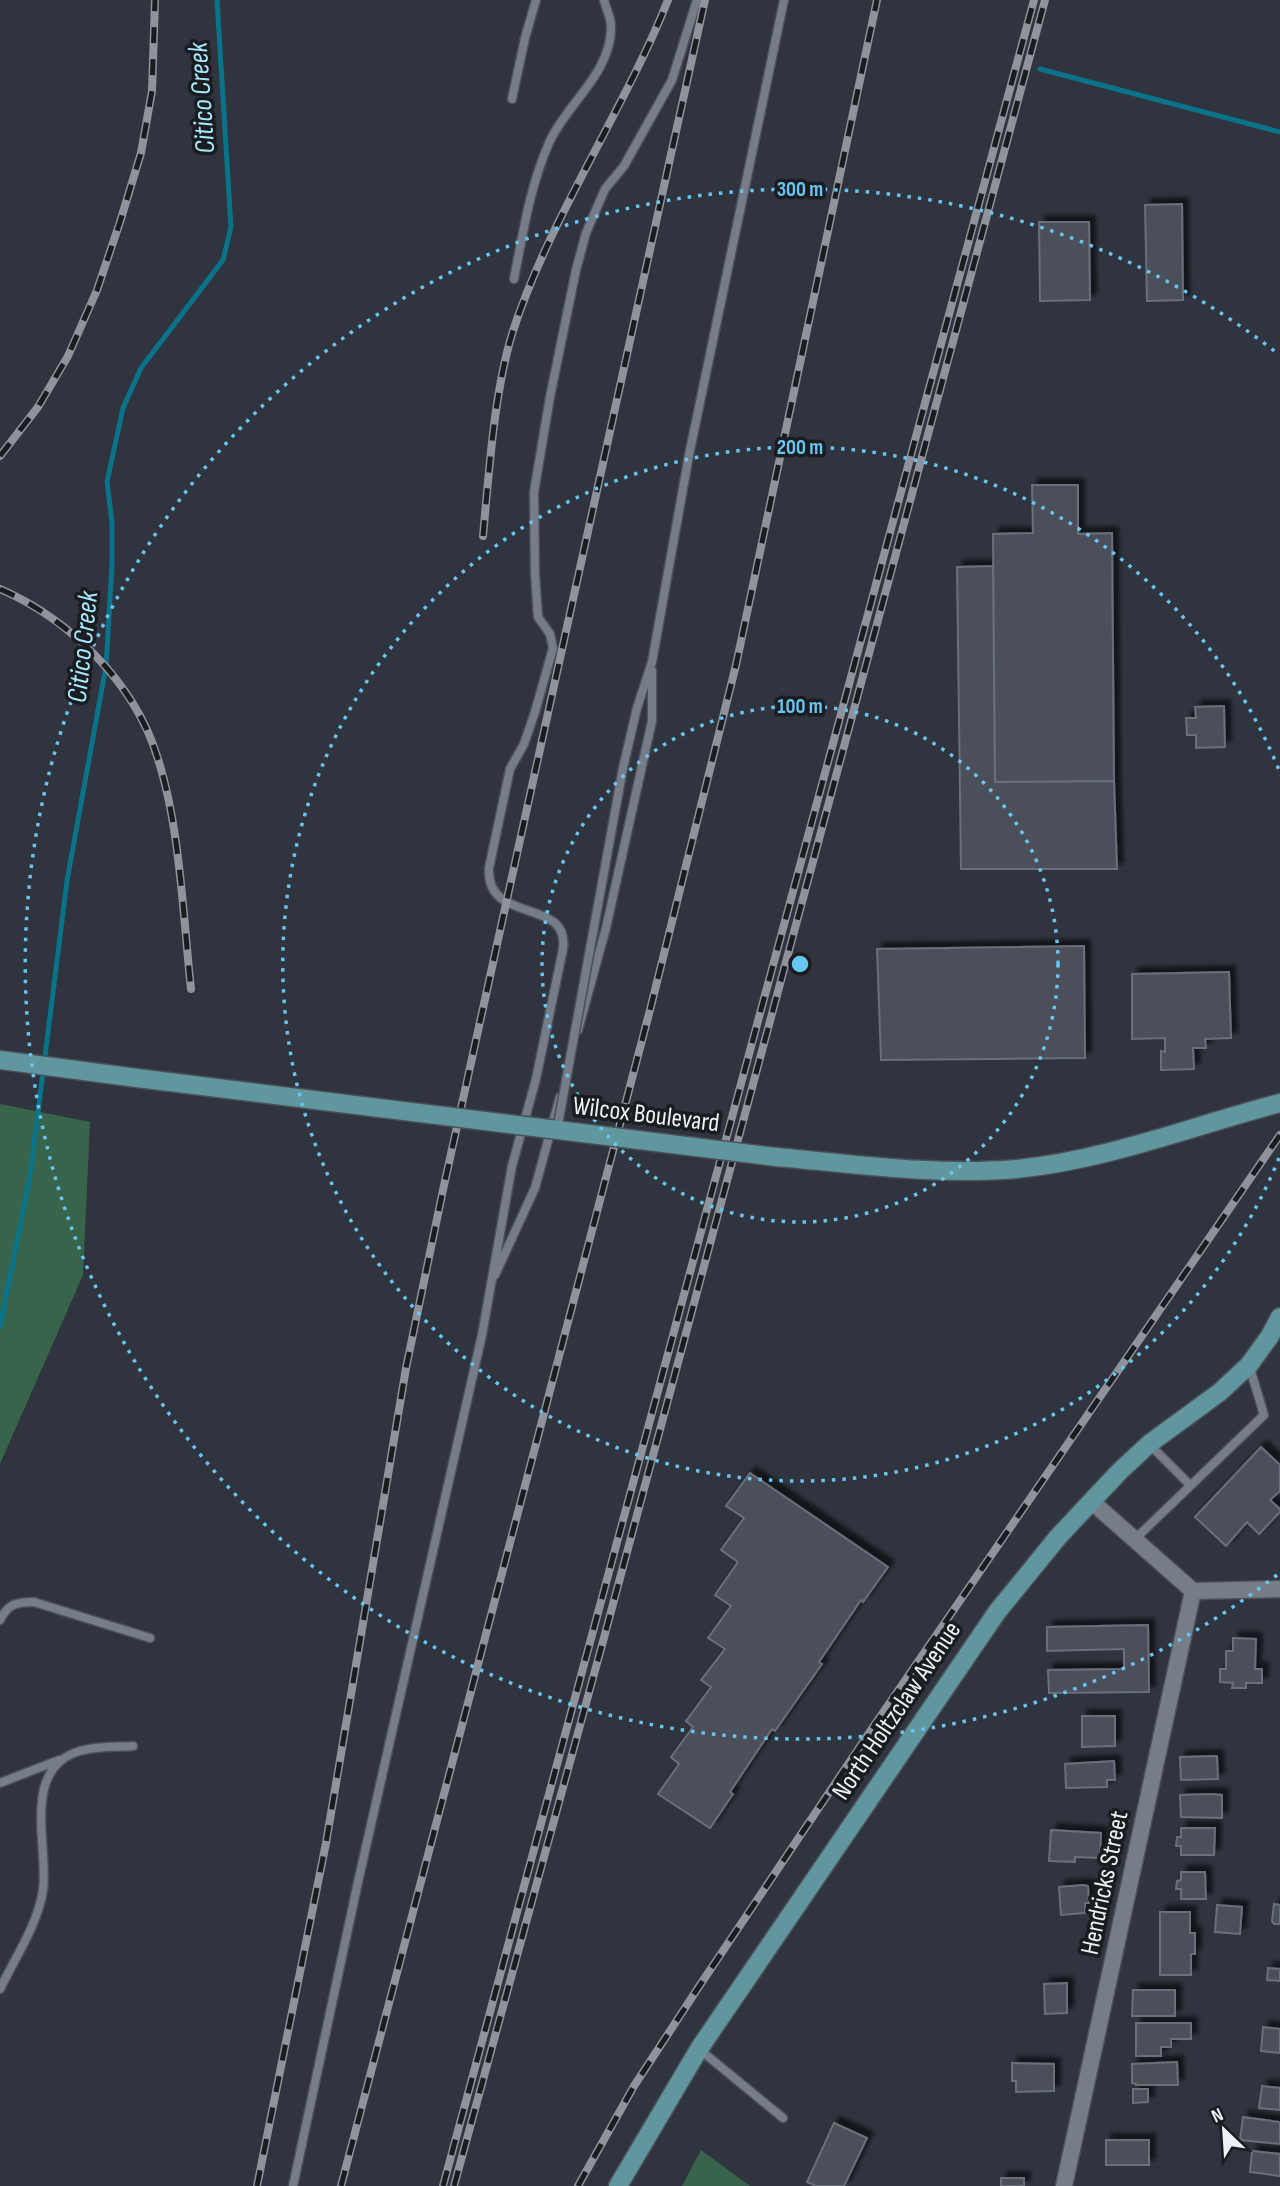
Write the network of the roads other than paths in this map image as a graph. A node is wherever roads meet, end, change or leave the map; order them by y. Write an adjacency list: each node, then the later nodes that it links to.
1 (536, 0): 5 (lane)
2 (604, 0): 6 (lane)
3 (697, 0): 11 (lane)
4 (783, 0): 7 (lane)
5 (512, 99)
6 (514, 279)
7 (652, 662): 10 (lane, bridge); 11 (lane)
8 (0, 1060): 10 (main road, Wilcox Boulevard, bridge)
9 (1280, 1103): 10 (main road, Wilcox Boulevard, bridge)
10 (557, 1130)
11 (490, 1287): 28 (lane)
12 (1280, 1317): 13 (main road, North Holtzclaw Avenue)
13 (1250, 1365): 14 (main road, North Holtzclaw Avenue); 15 (lane)
14 (1149, 1444): 15 (lane); 16 (main road, North Holtzclaw Avenue)
15 (1190, 1485): 17 (lane)
16 (1091, 1501): 17 (street); 26 (main road, North Holtzclaw Avenue)
17 (1135, 1539): 19 (street)
18 (1280, 1589): 19 (street)
19 (1193, 1591): 30 (street, Hendricks Street)
20 (0, 1620): 21 (lane)
21 (150, 1638)
22 (134, 1746): 23 (lane)
23 (61, 1759): 24 (lane); 25 (lane)
24 (0, 1783)
25 (0, 1989)
26 (699, 2049): 27 (lane); 29 (main road, North Holtzclaw Avenue)
27 (783, 2118)
28 (293, 2186)
29 (618, 2186)
30 (1064, 2186)

